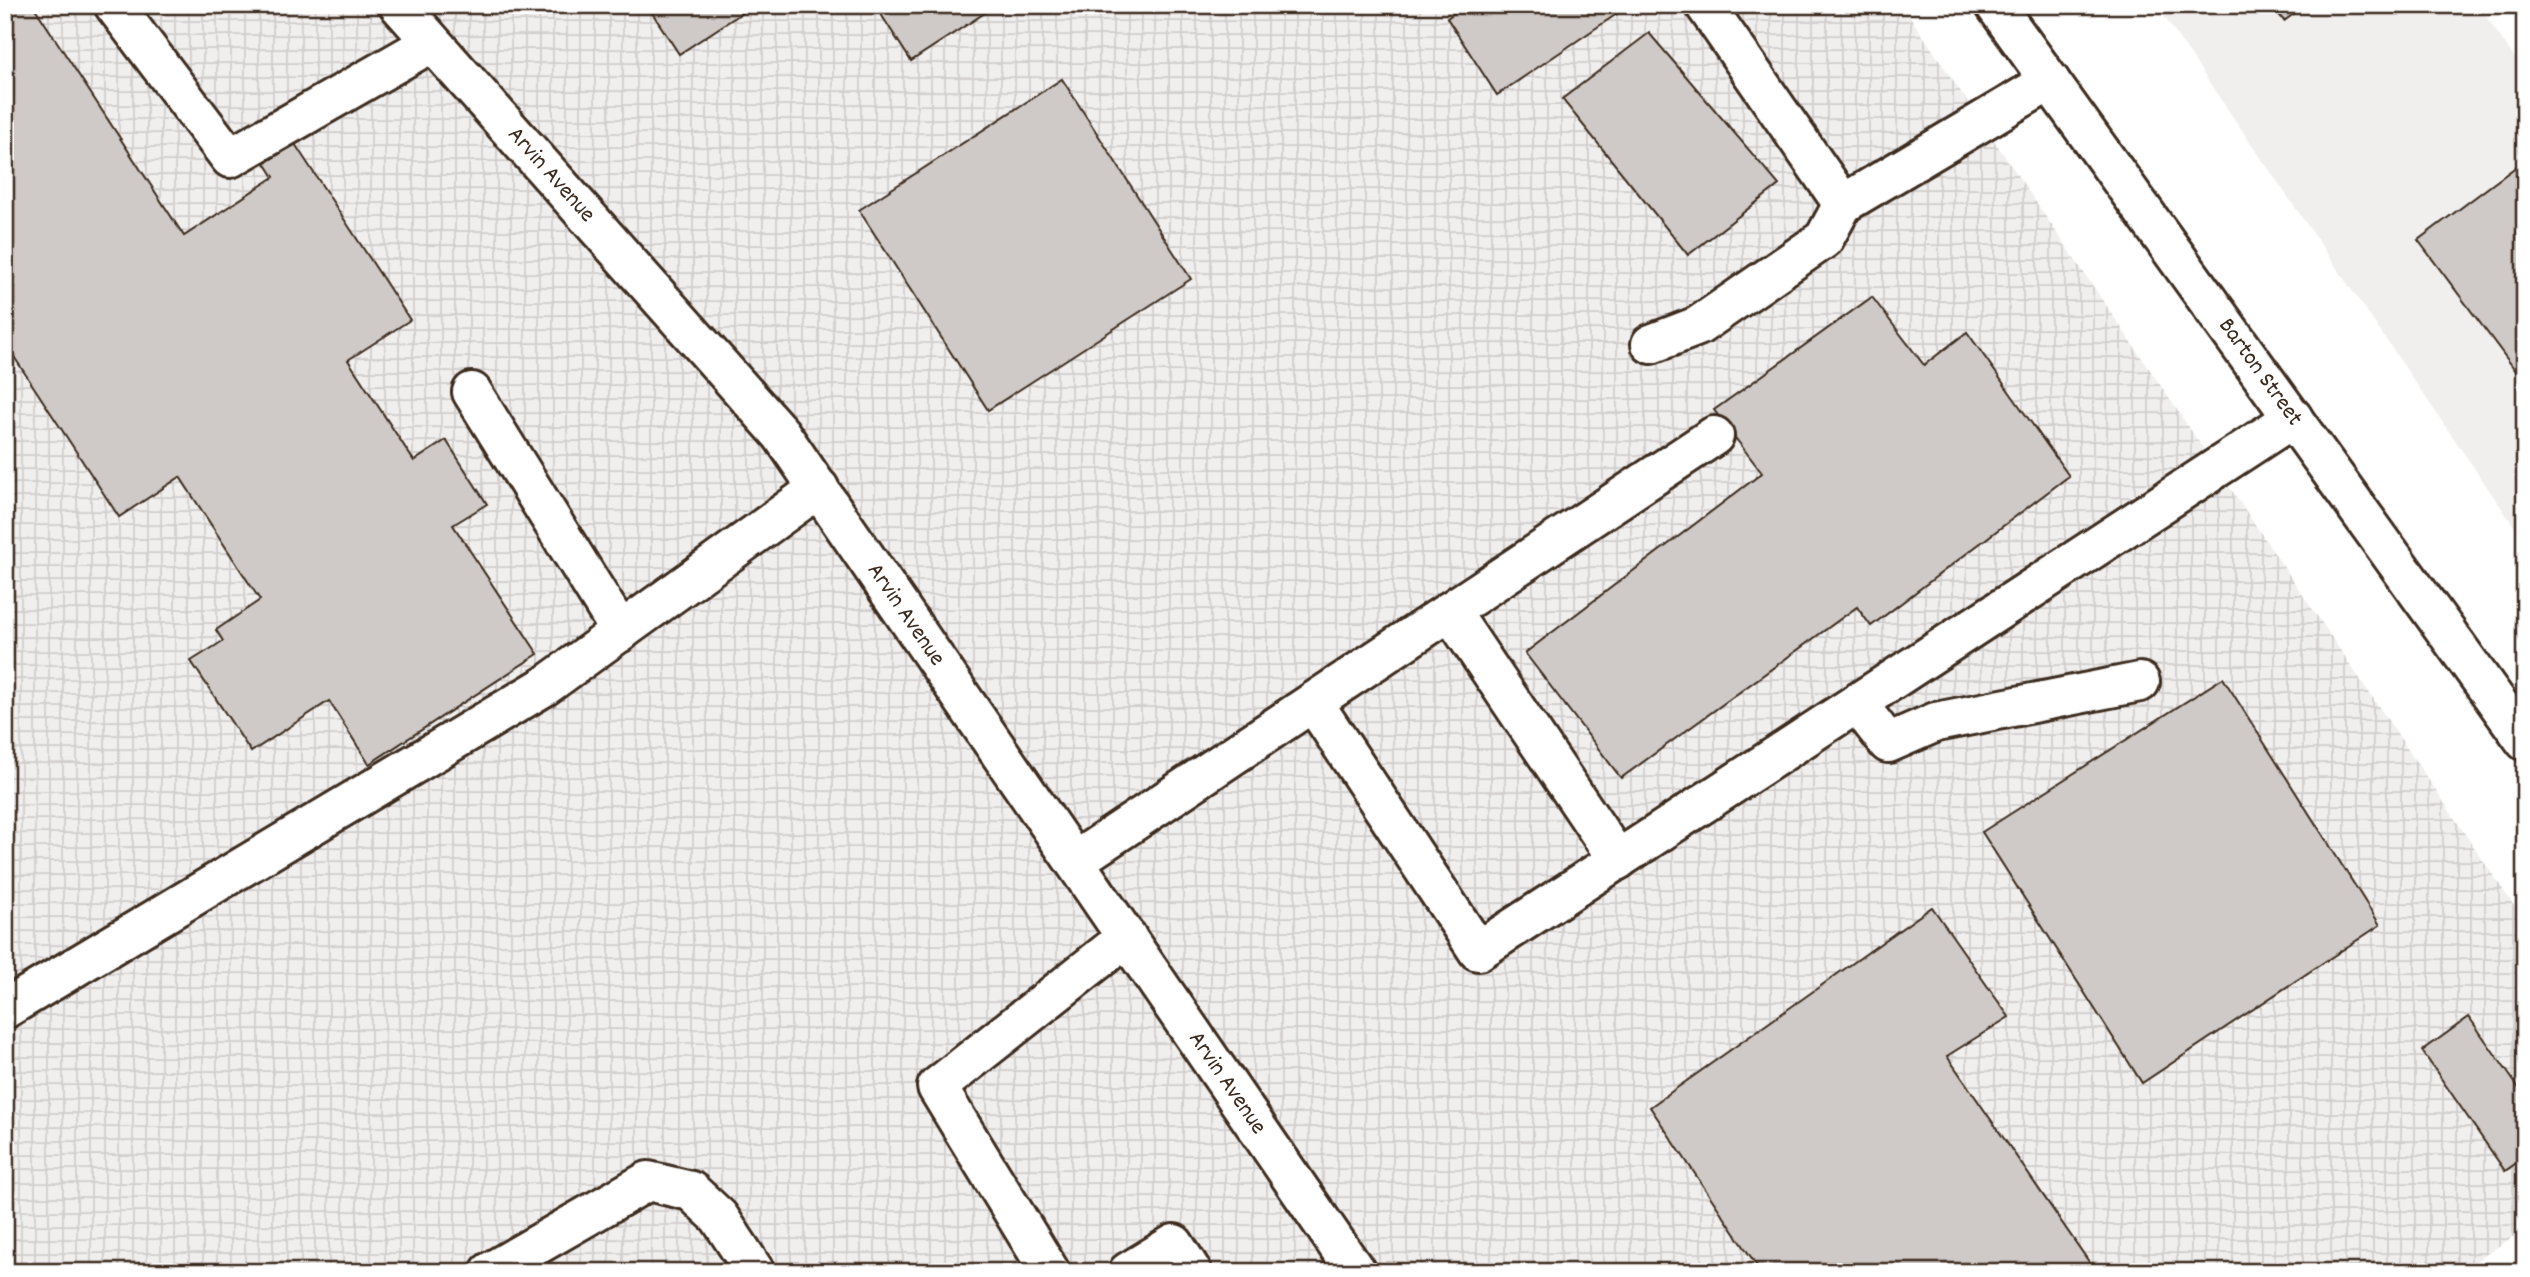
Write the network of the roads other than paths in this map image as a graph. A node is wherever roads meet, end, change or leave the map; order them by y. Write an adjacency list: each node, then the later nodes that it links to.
1 (114, 5): 5 (street)
2 (399, 5): 5 (street, Arvin Avenue)
3 (1705, 5): 7 (street)
4 (1995, 5): 6 (street, Barton Street)
5 (432, 43): 12 (street, Arvin Avenue)
6 (2050, 81): 7 (street); 10 (street, Barton Street)
7 (1843, 204): 8 (street)
8 (1651, 344)
9 (472, 392): 14 (street)
10 (2292, 418): 17 (street); 18 (street, Barton Street)
11 (1714, 436): 13 (street)
12 (819, 488): 14 (street); 19 (street, Arvin Avenue)
13 (1450, 611): 16 (street); 20 (street)
14 (621, 632): 22 (street)
15 (2140, 682): 17 (street)
16 (1313, 702): 19 (street); 20 (street)
17 (1857, 703): 20 (street)
18 (2525, 741)
19 (1075, 860): 21 (street, Arvin Avenue)
20 (1618, 860)
21 (1127, 937): 25 (street); 28 (street, Arvin Avenue)
22 (5, 1009)
23 (490, 1272): 24 (street)
24 (755, 1272)
25 (1050, 1272)
26 (1128, 1272): 27 (street)
27 (1192, 1272)
28 (1356, 1272)

